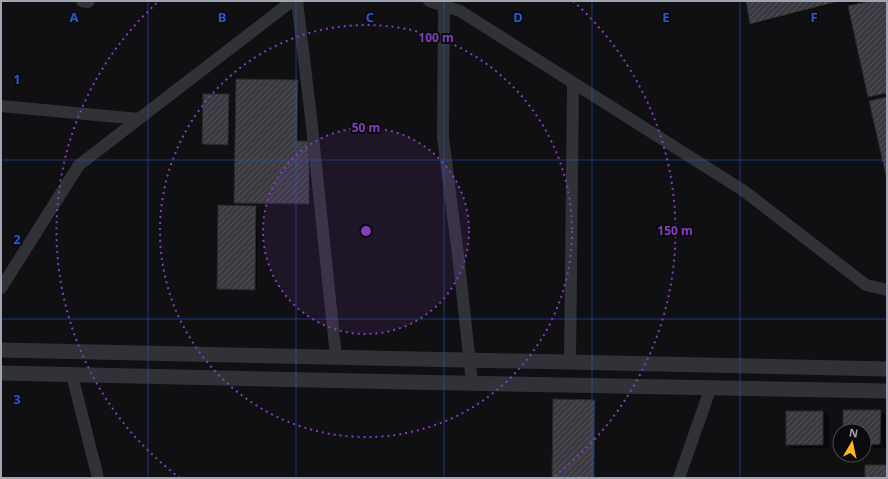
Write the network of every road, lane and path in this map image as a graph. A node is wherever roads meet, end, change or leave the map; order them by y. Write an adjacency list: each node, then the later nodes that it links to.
1 (82, 1): 2 (street)
2 (89, 1)
3 (292, 1): 9 (street)
4 (297, 1): 13 (street)
5 (429, 1): 6 (street)
6 (444, 6): 7 (street); 14 (street)
7 (573, 83): 11 (street); 15 (street)
8 (1, 106): 9 (street)
9 (139, 119): 10 (street)
10 (1, 288)
11 (887, 290)
12 (1, 350): 13 (street)
13 (336, 357): 14 (street); 19 (street)
14 (470, 360): 15 (street); 20 (street)
15 (570, 362): 16 (street)
16 (887, 369)
17 (1, 373): 18 (street)
18 (72, 375): 19 (street); 23 (street)
19 (338, 381): 20 (street)
20 (472, 383): 21 (street)
21 (711, 387): 22 (street); 24 (street)
22 (887, 391)
23 (98, 478)
24 (679, 478)

